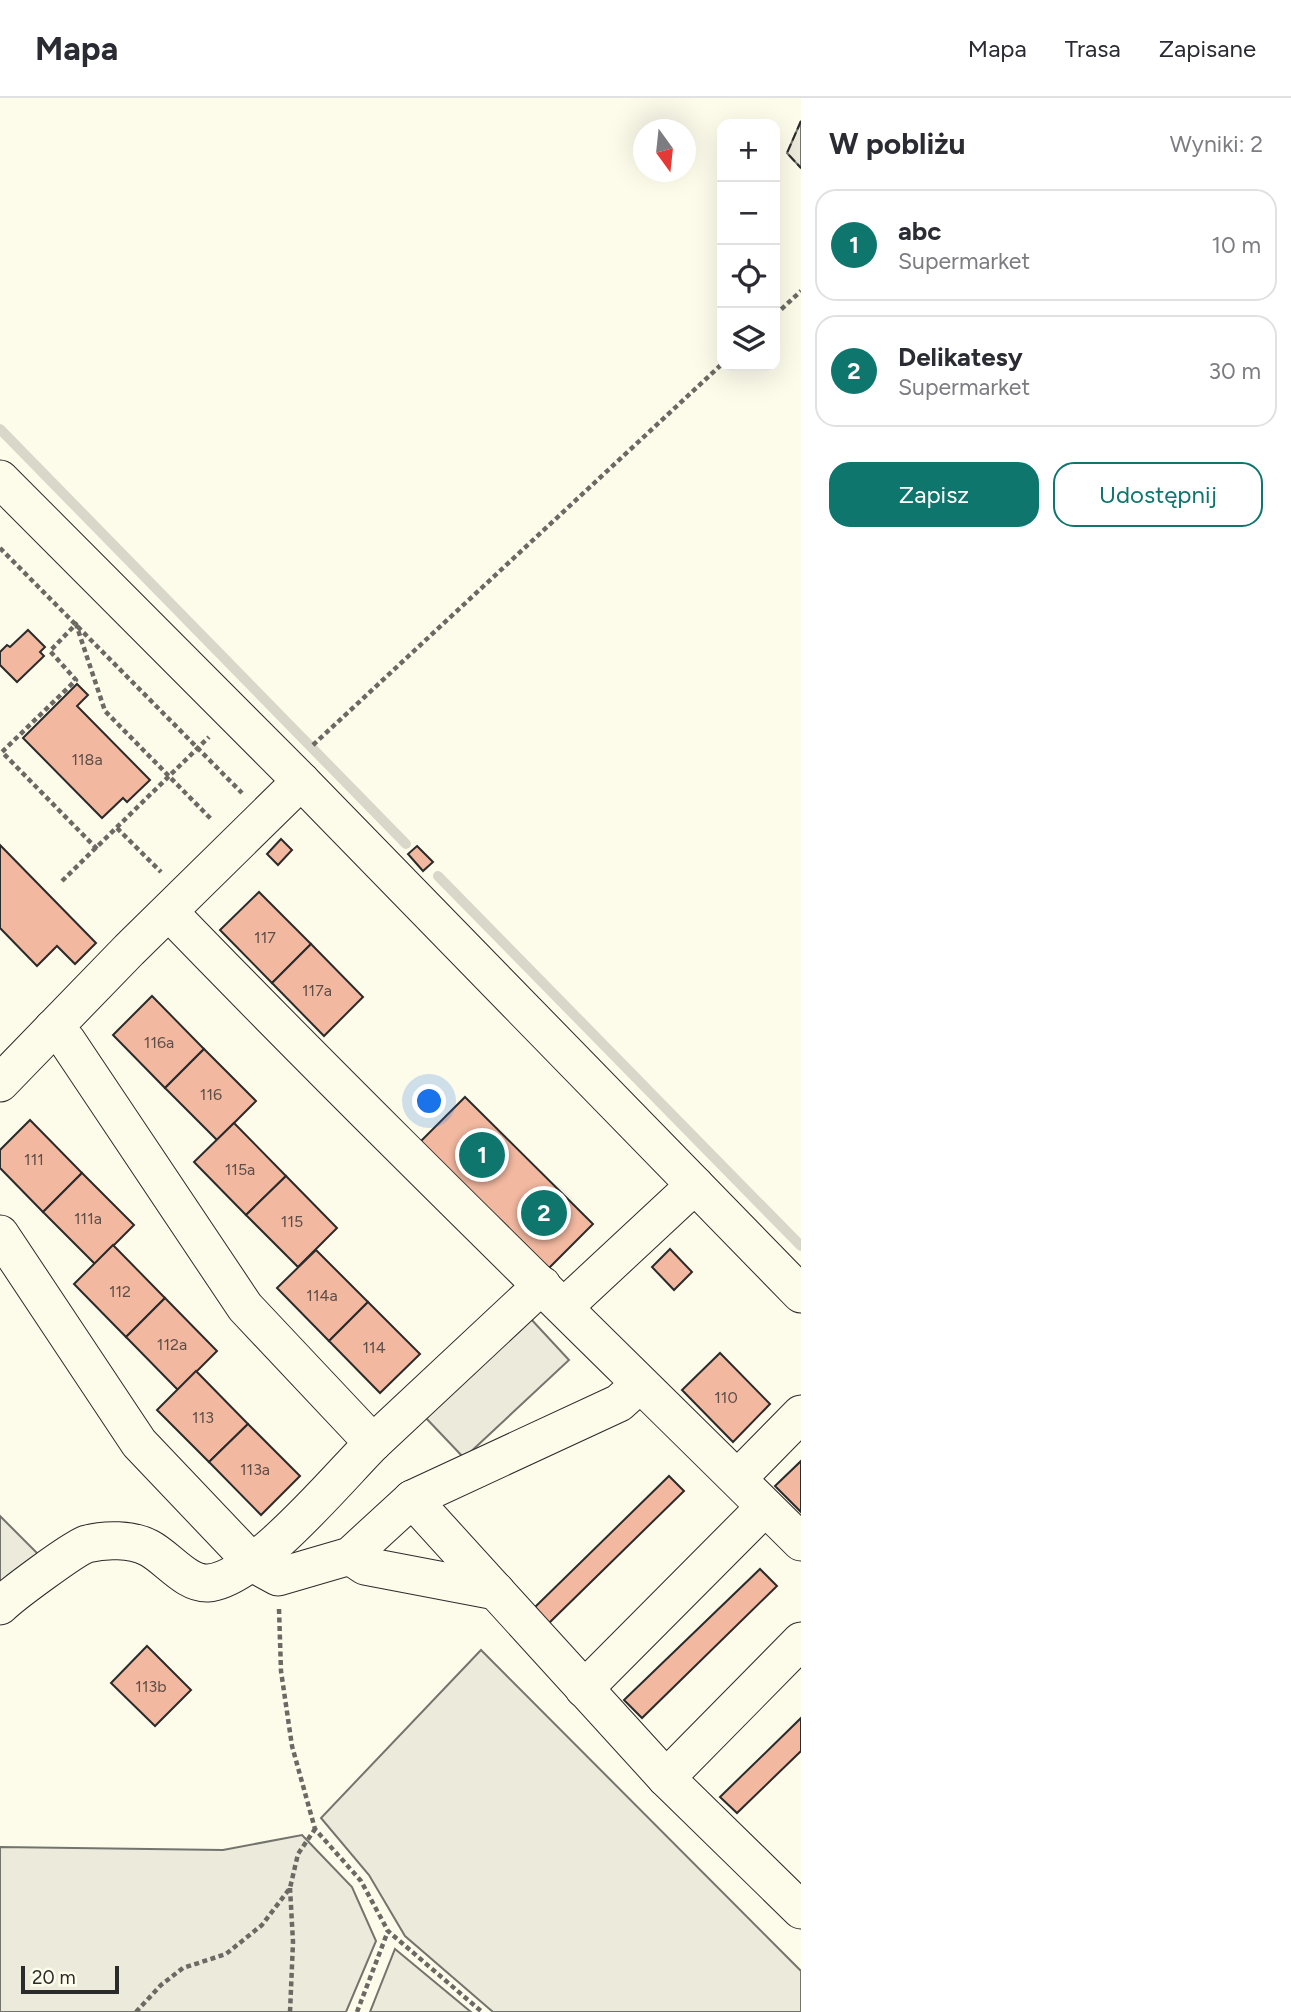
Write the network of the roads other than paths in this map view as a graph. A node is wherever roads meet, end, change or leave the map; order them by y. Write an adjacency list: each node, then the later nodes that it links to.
1 (0, 479): 2 (street)
2 (301, 782): 3 (street); 6 (street)
3 (177, 904): 4 (street); 9 (street)
4 (52, 1028): 5 (street); 12 (street)
5 (0, 1083)
6 (695, 1185): 8 (street); 9 (street)
7 (0, 1234): 18 (street)
8 (801, 1294)
9 (553, 1296): 10 (street); 12 (street)
10 (639, 1385): 13 (street); 14 (street)
11 (801, 1413): 13 (street)
12 (373, 1443): 18 (street)
13 (738, 1478): 15 (street)
14 (412, 1499): 17 (street); 19 (street)
15 (765, 1507): 16 (street); 22 (street)
16 (801, 1542)
17 (350, 1556): 18 (street); 19 (street)
18 (266, 1570): 20 (street)
19 (496, 1591): 22 (street)
20 (0, 1606)
21 (801, 1641): 23 (street)
22 (584, 1689): 23 (street)
23 (666, 1778): 24 (street)
24 (801, 1910)

